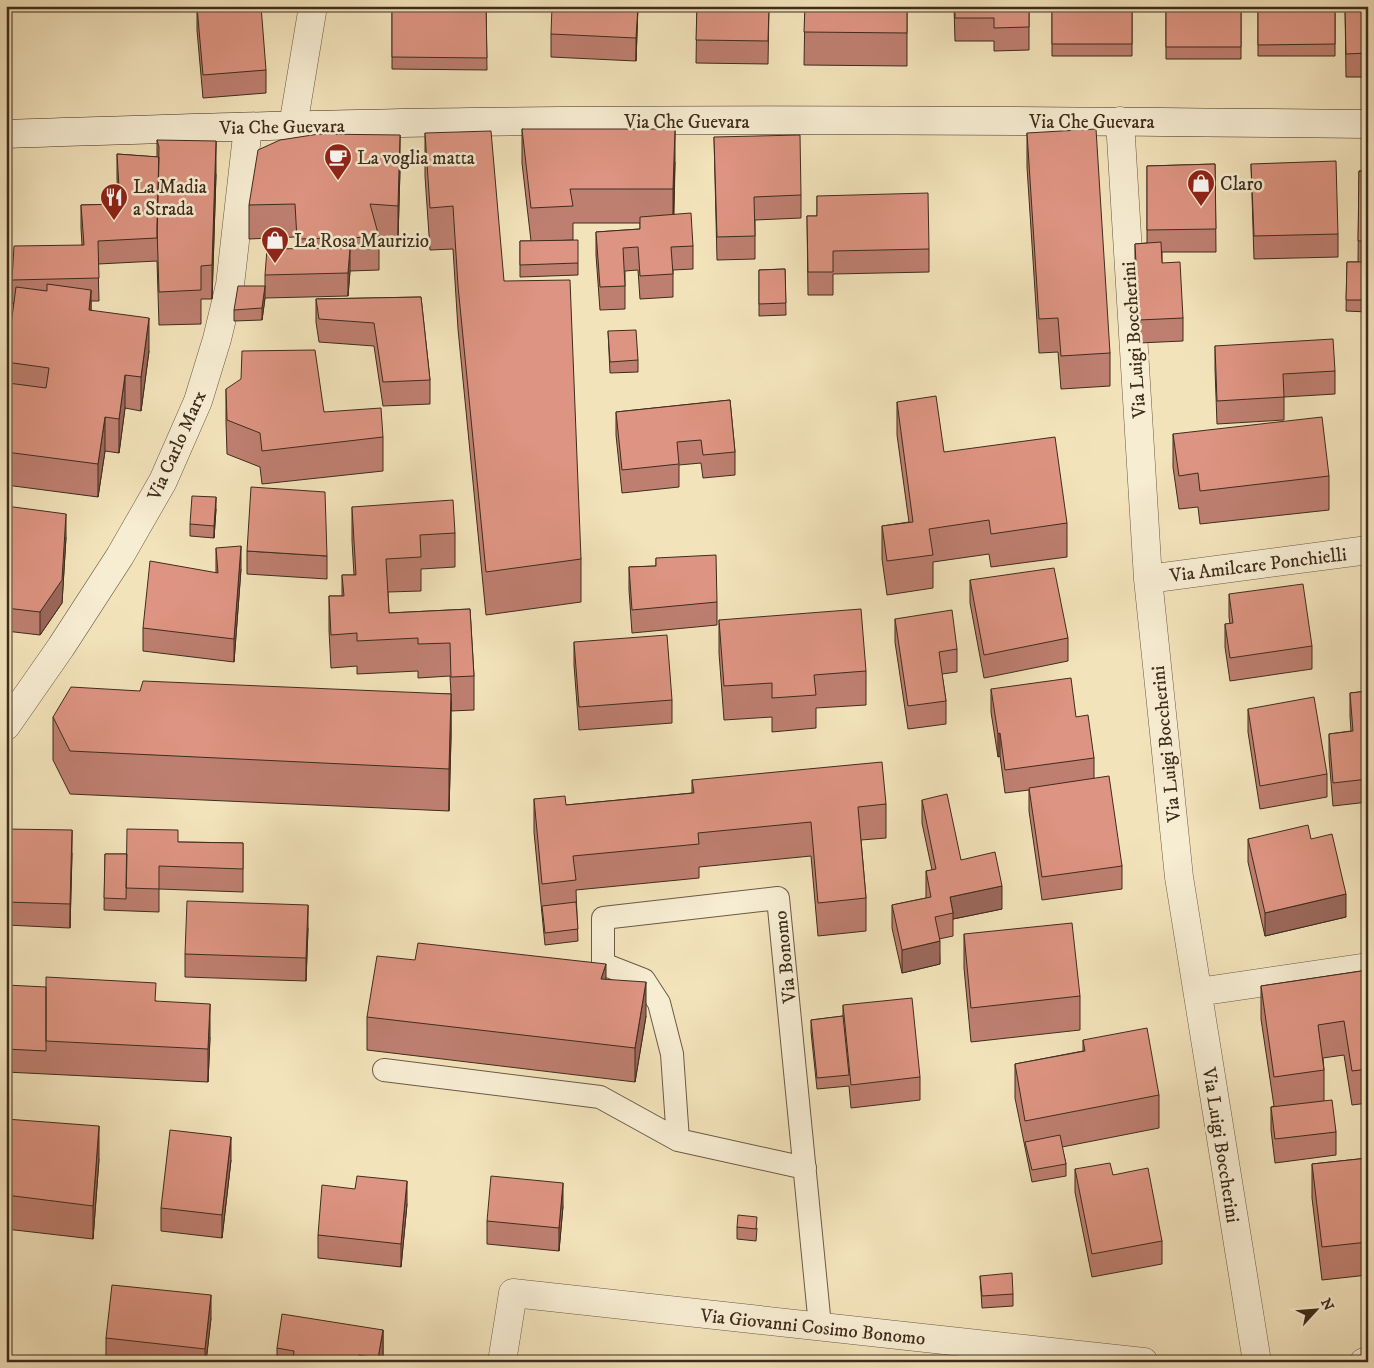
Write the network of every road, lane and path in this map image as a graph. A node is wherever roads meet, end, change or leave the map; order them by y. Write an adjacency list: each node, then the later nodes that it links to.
1 (313, 6): 4 (street)
2 (1120, 121): 3 (street, Via Che Guevara); 4 (street, Via Che Guevara); 8 (street, Via Luigi Boccherini)
3 (1368, 124)
4 (293, 126): 5 (street, Via Che Guevara)
5 (248, 127): 6 (street, Via Che Guevara); 9 (street, Via Carlo Marx)
6 (6, 134)
7 (1368, 550): 8 (street, Via Amilcare Ponchielli)
8 (1148, 579): 11 (street, Via Luigi Boccherini)
9 (6, 726)
10 (1368, 967): 11 (street)
11 (1198, 992): 19 (street, Via Luigi Boccherini)
12 (384, 1070): 13 (lane)
13 (678, 1140): 14 (lane); 14 (lane, Via Bonomo)
14 (805, 1168): 15 (lane, Via Bonomo)
15 (820, 1326): 17 (street, Via Giovanni Cosimo Bonomo); 18 (street, Via Giovanni Cosimo Bonomo)
16 (1368, 1361): 20 (street)
17 (502, 1362)
18 (1144, 1362)
19 (1257, 1362)
20 (1364, 1362)

